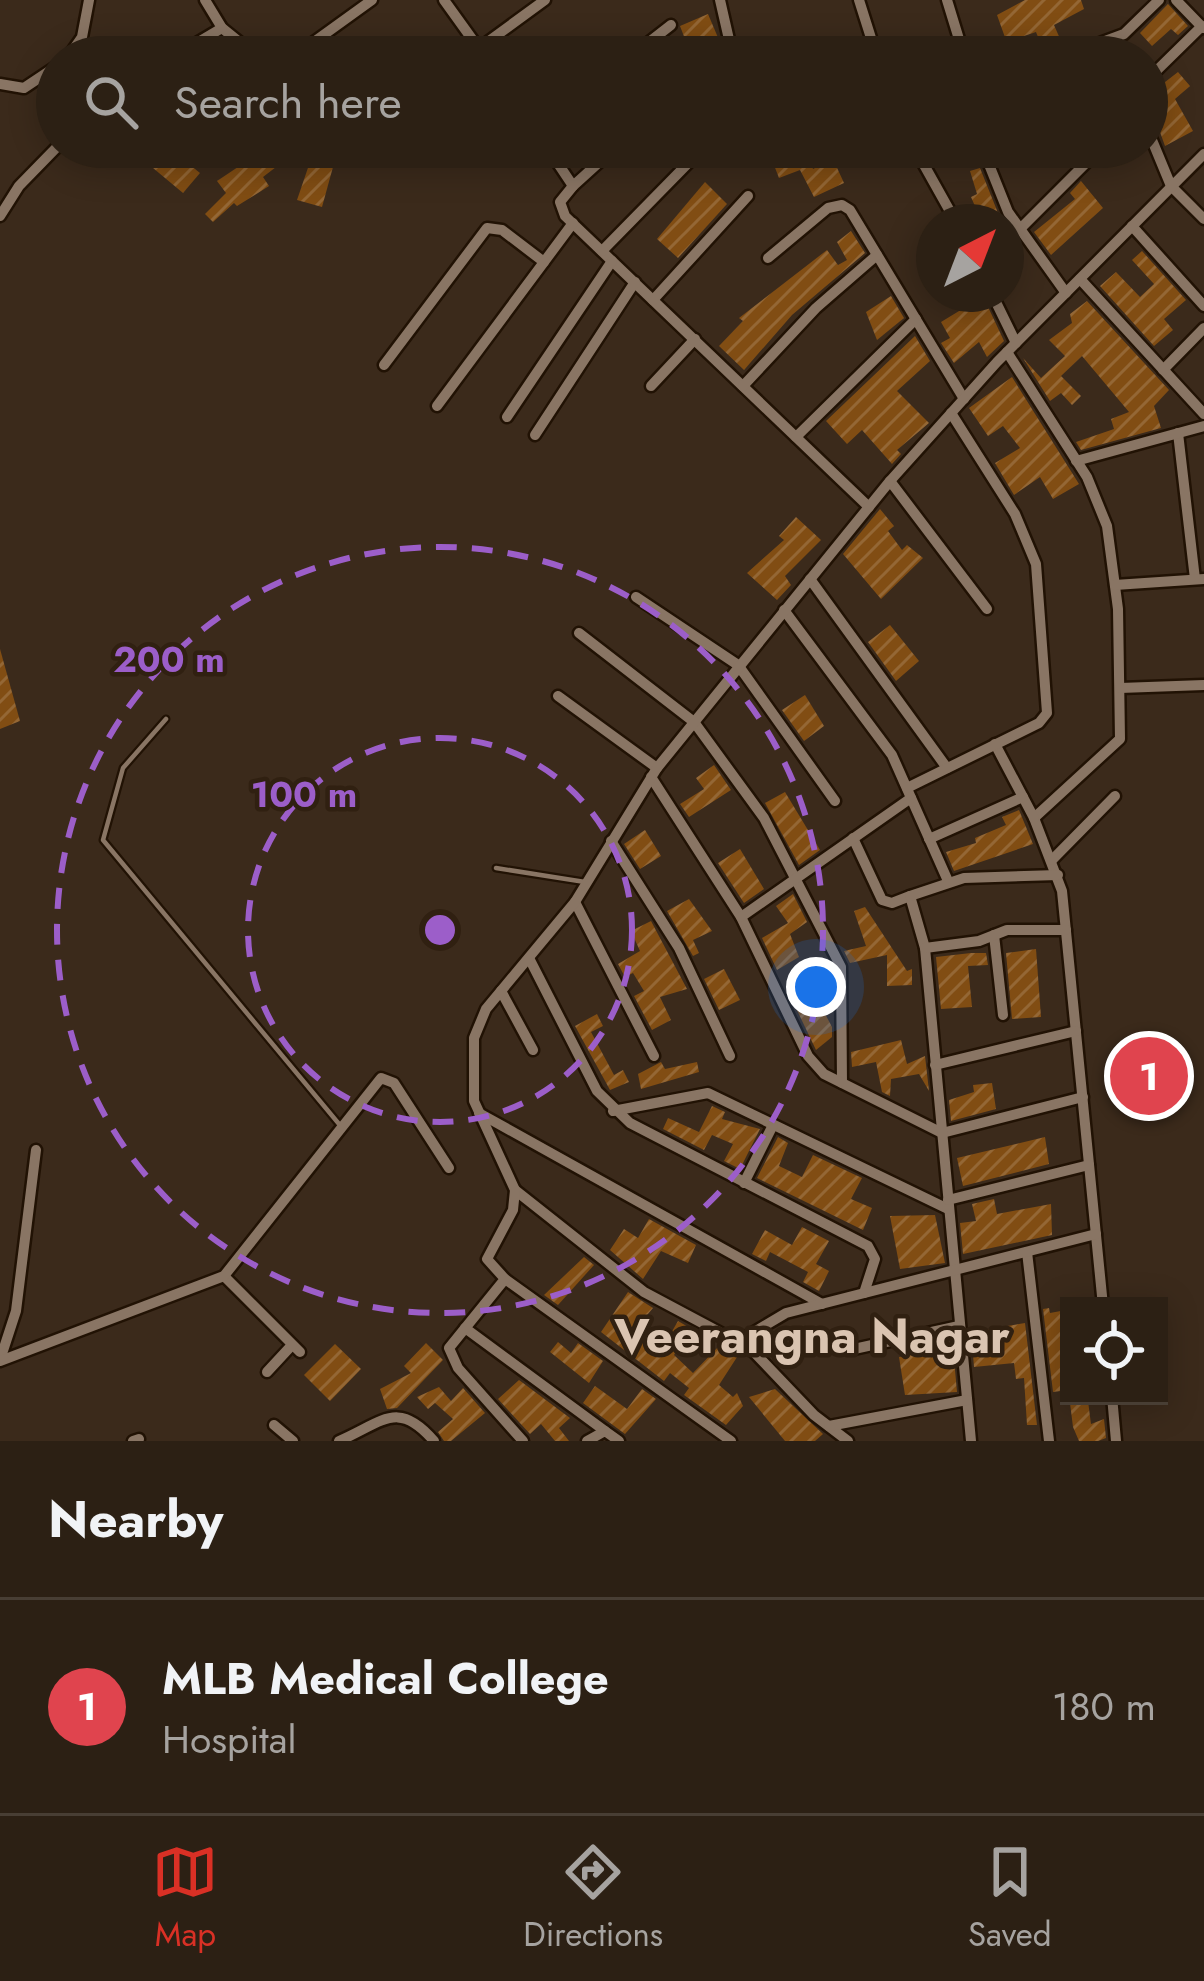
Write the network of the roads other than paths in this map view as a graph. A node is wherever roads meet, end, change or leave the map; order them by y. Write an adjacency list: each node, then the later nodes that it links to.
1 (89, 0): 14 (street)
2 (206, 0): 13 (street)
3 (371, 0): 17 (street)
4 (444, 0): 18 (street)
5 (544, 0): 19 (street)
6 (721, 0): 21 (street)
7 (859, 0): 22 (street)
8 (948, 0): 23 (street)
9 (1159, 0): 24 (street)
10 (1176, 0): 12 (street)
11 (671, 25): 20 (street)
12 (1203, 27): 25 (street)
13 (223, 28): 15 (street); 16 (street)
14 (82, 36)
15 (209, 36)
16 (233, 36)
17 (322, 36)
18 (470, 36)
19 (502, 36)
20 (657, 36)
21 (729, 36)
22 (871, 36)
23 (958, 36)
24 (1119, 36)
25 (1168, 60)
26 (36, 80): 27 (street)
27 (0, 84)
28 (1204, 154): 38 (street)
29 (37, 168): 42 (street)
30 (561, 168): 37 (street)
31 (593, 168): 37 (street)
32 (683, 168): 48 (street)
33 (926, 168): 40 (street)
34 (991, 168): 41 (street)
35 (1081, 168): 45 (street)
36 (1164, 168): 38 (street)
37 (573, 186): 44 (street)
38 (1172, 186): 43 (street); 46 (street)
39 (748, 196): 56 (street)
40 (946, 204)
41 (1007, 204)
42 (0, 216)
43 (1204, 219)
44 (572, 223): 48 (street); 52 (street)
45 (1024, 224)
46 (1132, 226): 53 (street); 57 (street)
47 (1024, 238): 55 (street)
48 (602, 251): 51 (street)
49 (877, 255): 50 (street); 59 (street); 66 (street)
50 (768, 258)
51 (612, 261): 54 (street); 71 (street)
52 (544, 262): 63 (street); 68 (street)
53 (1080, 279): 55 (street); 64 (street)
54 (635, 282): 56 (street); 74 (street)
55 (1066, 293): 62 (street)
56 (653, 300): 61 (street)
57 (1204, 306)
58 (998, 312): 62 (street)
59 (916, 319): 67 (street); 75 (street)
60 (1204, 328): 64 (street)
61 (694, 340): 65 (street); 66 (street)
62 (1011, 348): 67 (street); 76 (street)
63 (384, 365)
64 (1163, 370): 70 (street)
65 (651, 386)
66 (742, 386): 75 (street)
67 (964, 399): 69 (street)
68 (437, 406)
69 (951, 413): 77 (street); 92 (street)
70 (1204, 414)
71 (507, 418)
72 (1204, 426): 73 (street)
73 (1178, 434): 76 (street); 80 (street)
74 (536, 435)
75 (796, 437): 78 (street)
76 (1076, 461): 81 (street)
77 (890, 482): 78 (street); 83 (street)
78 (869, 507): 79 (street)
79 (810, 579): 84 (street); 93 (street)
80 (1200, 579): 81 (street)
81 (1115, 585): 88 (street)
82 (636, 596): 86 (street)
83 (987, 609)
84 (784, 610): 86 (street); 95 (street)
85 (580, 633): 91 (street)
86 (738, 665): 91 (street); 98 (street)
87 (1204, 685): 88 (street)
88 (1120, 688): 99 (street)
89 (558, 696): 94 (street)
90 (166, 719): 128 (lane)
91 (694, 722): 94 (street); 106 (street)
92 (995, 744): 93 (street); 96 (street)
93 (947, 768): 95 (street)
94 (654, 772): 102 (street); 111 (street)
95 (909, 793): 100 (street); 101 (street)
96 (1023, 796): 99 (street); 101 (street)
97 (1115, 796): 103 (street)
98 (835, 800)
99 (1034, 818): 103 (street)
100 (853, 838): 106 (street); 109 (street)
101 (929, 839): 107 (street)
102 (611, 842): 108 (street); 120 (street)
103 (1052, 860): 105 (street)
104 (496, 868): 108 (lane)
105 (1058, 875): 107 (street); 112 (street)
106 (796, 878): 111 (street); 123 (street)
107 (948, 881): 109 (street)
108 (587, 883): 110 (street)
109 (910, 896): 114 (street)
110 (575, 902): 115 (street); 121 (street)
111 (741, 917): 123 (street)
112 (1066, 930): 113 (street); 118 (street)
113 (994, 935): 114 (street); 117 (street)
114 (925, 948): 122 (street)
115 (529, 958): 116 (street); 125 (street)
116 (502, 991): 119 (street); 126 (street)
117 (1003, 1015)
118 (1076, 1031): 122 (street); 124 (street)
119 (533, 1050)
120 (730, 1055)
121 (654, 1056)
122 (935, 1065): 129 (street)
123 (842, 1083): 129 (street)
124 (1083, 1097): 129 (street); 131 (street)
125 (613, 1111): 127 (street); 133 (street)
126 (479, 1113): 134 (street); 143 (street)
127 (773, 1125): 133 (street); 135 (street)
128 (341, 1126): 132 (street); 139 (street)
129 (941, 1132): 135 (street)
130 (36, 1150): 148 (street)
131 (1089, 1165): 135 (street); 136 (street)
132 (448, 1168)
133 (744, 1183): 141 (street)
134 (515, 1190): 140 (street); 146 (street)
135 (948, 1205): 138 (street)
136 (1096, 1234): 137 (street); 142 (street)
137 (1027, 1252): 138 (street); 164 (street)
138 (954, 1270): 141 (street); 144 (street)
139 (224, 1276): 148 (street); 149 (street)
140 (505, 1279): 145 (street); 161 (street)
141 (864, 1293): 143 (street)
142 (1102, 1297)
143 (822, 1304): 146 (street)
144 (959, 1326): 147 (street); 150 (street)
145 (465, 1328): 154 (street); 158 (street)
146 (739, 1341): 153 (street)
147 (854, 1349)
148 (0, 1360)
149 (267, 1372)
150 (967, 1400): 153 (street); 163 (street)
151 (1113, 1405): 165 (street)
152 (274, 1425): 155 (street)
153 (827, 1426): 162 (street)
154 (605, 1431): 159 (street); 160 (street)
155 (292, 1441)
156 (339, 1441): 157 (street)
157 (434, 1441)
158 (523, 1441)
159 (587, 1441)
160 (619, 1441)
161 (731, 1441)
162 (848, 1441)
163 (971, 1441)
164 (1049, 1441)
165 (1116, 1441)

